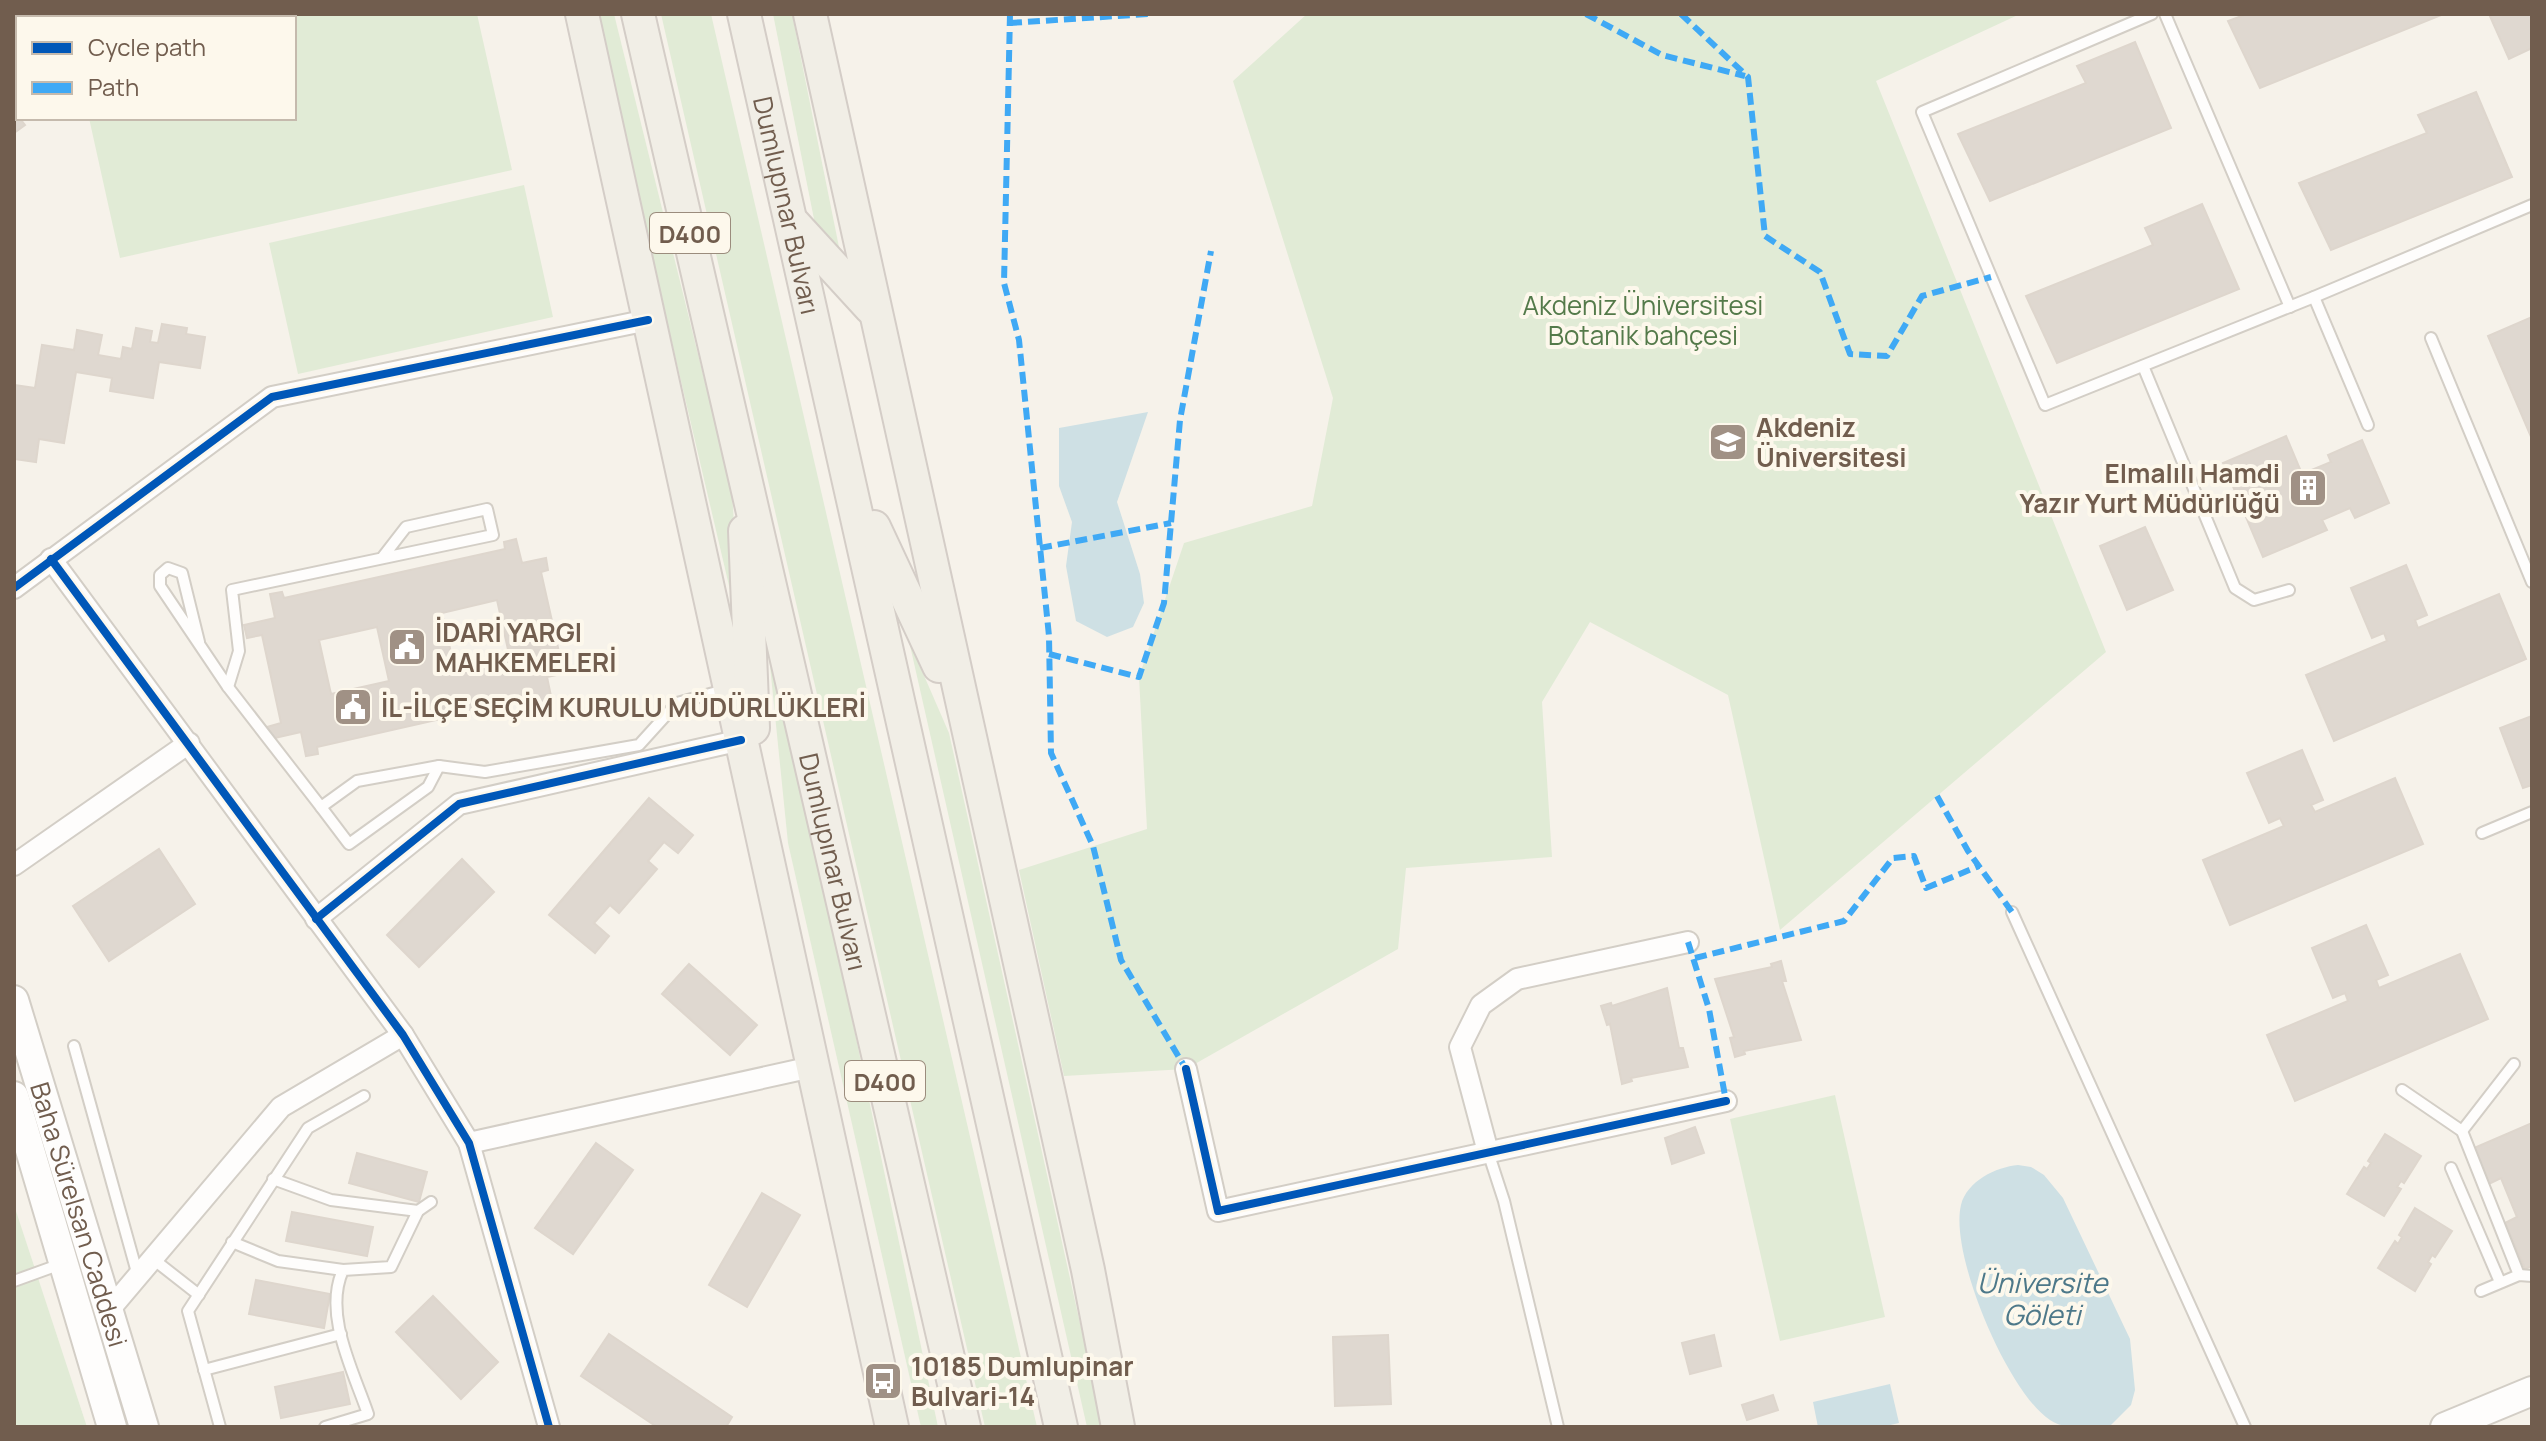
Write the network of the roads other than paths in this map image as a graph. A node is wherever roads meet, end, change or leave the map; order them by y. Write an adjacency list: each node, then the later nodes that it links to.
1 (582, 14): 12 (main road)
2 (638, 14): 16 (main road, Dumlupınar Bulvarı / D400)
3 (810, 14): 11 (main road)
4 (2152, 14): 14 (lane)
5 (2165, 14): 10 (lane)
6 (745, 22): 8 (main road, Dumlupınar Bulvarı)
7 (2532, 205): 9 (lane)
8 (792, 223): 11 (main road); 17 (main road, Dumlupınar Bulvarı)
9 (2314, 297): 10 (lane); 15 (lane)
10 (2290, 307): 14 (lane)
11 (873, 310): 26 (main road)
12 (648, 320): 19 (street); 25 (main road)
13 (2431, 338): 20 (lane)
14 (2143, 366): 22 (lane)
15 (2368, 425)
16 (741, 452): 32 (main road); 76 (main road, Dumlupınar Bulvarı / D400)
17 (848, 473): 26 (main road); 77 (main road, Dumlupınar Bulvarı)
18 (382, 558): 18 (lane); 24 (lane)
19 (51, 559): 21 (street); 28 (street)
20 (2532, 582)
21 (14, 588)
22 (2289, 590)
23 (199, 642): 23 (lane); 24 (lane)
24 (228, 687): 30 (lane)
25 (729, 688): 27 (main road); 29 (lane)
26 (964, 720): 78 (main road)
27 (741, 740): 32 (main road); 36 (street)
28 (189, 743): 34 (street); 36 (street)
29 (439, 766): 30 (lane); 30 (lane)
30 (321, 807)
31 (2532, 812): 33 (lane)
32 (757, 815): 42 (main road)
33 (2482, 833)
34 (14, 865)
35 (2012, 912): 80 (lane)
36 (316, 919): 39 (street)
37 (1688, 942): 50 (street)
38 (14, 1000): 66 (main road, Baha Sürelsan Caddesi)
39 (403, 1035): 49 (street); 56 (street)
40 (74, 1046): 60 (lane)
41 (2514, 1064): 48 (lane)
42 (812, 1067): 49 (street); 75 (main road)
43 (1186, 1069): 50 (street)
44 (2402, 1090): 48 (lane)
45 (14, 1096): 57 (main road)
46 (364, 1096): 52 (lane)
47 (1726, 1101): 50 (street)
48 (2462, 1131): 59 (lane)
49 (469, 1143): 74 (street)
50 (1488, 1152): 79 (lane)
51 (2451, 1168): 63 (lane)
52 (273, 1179): 54 (lane); 55 (lane)
53 (431, 1202): 54 (lane)
54 (418, 1211): 58 (lane)
55 (232, 1242): 58 (lane); 65 (lane)
56 (153, 1259): 60 (street); 65 (lane)
57 (65, 1262): 62 (lane); 70 (main road)
58 (343, 1270): 67 (lane)
59 (2519, 1275): 61 (lane); 63 (lane)
60 (138, 1276): 66 (street)
61 (2532, 1276)
62 (14, 1281)
63 (2500, 1282): 64 (lane)
64 (2481, 1291)
65 (199, 1295): 68 (lane)
66 (110, 1309): 71 (main road, Baha Sürelsan Caddesi)
67 (341, 1334): 68 (lane); 73 (lane)
68 (204, 1370): 72 (lane)
69 (2532, 1391): 81 (main road)
70 (112, 1427)
71 (144, 1427)
72 (220, 1427)
73 (325, 1427)
74 (549, 1427)
75 (892, 1427)
76 (964, 1427)
77 (1061, 1427)
78 (1118, 1427)
79 (1558, 1427)
80 (2245, 1427)
81 (2445, 1427)

